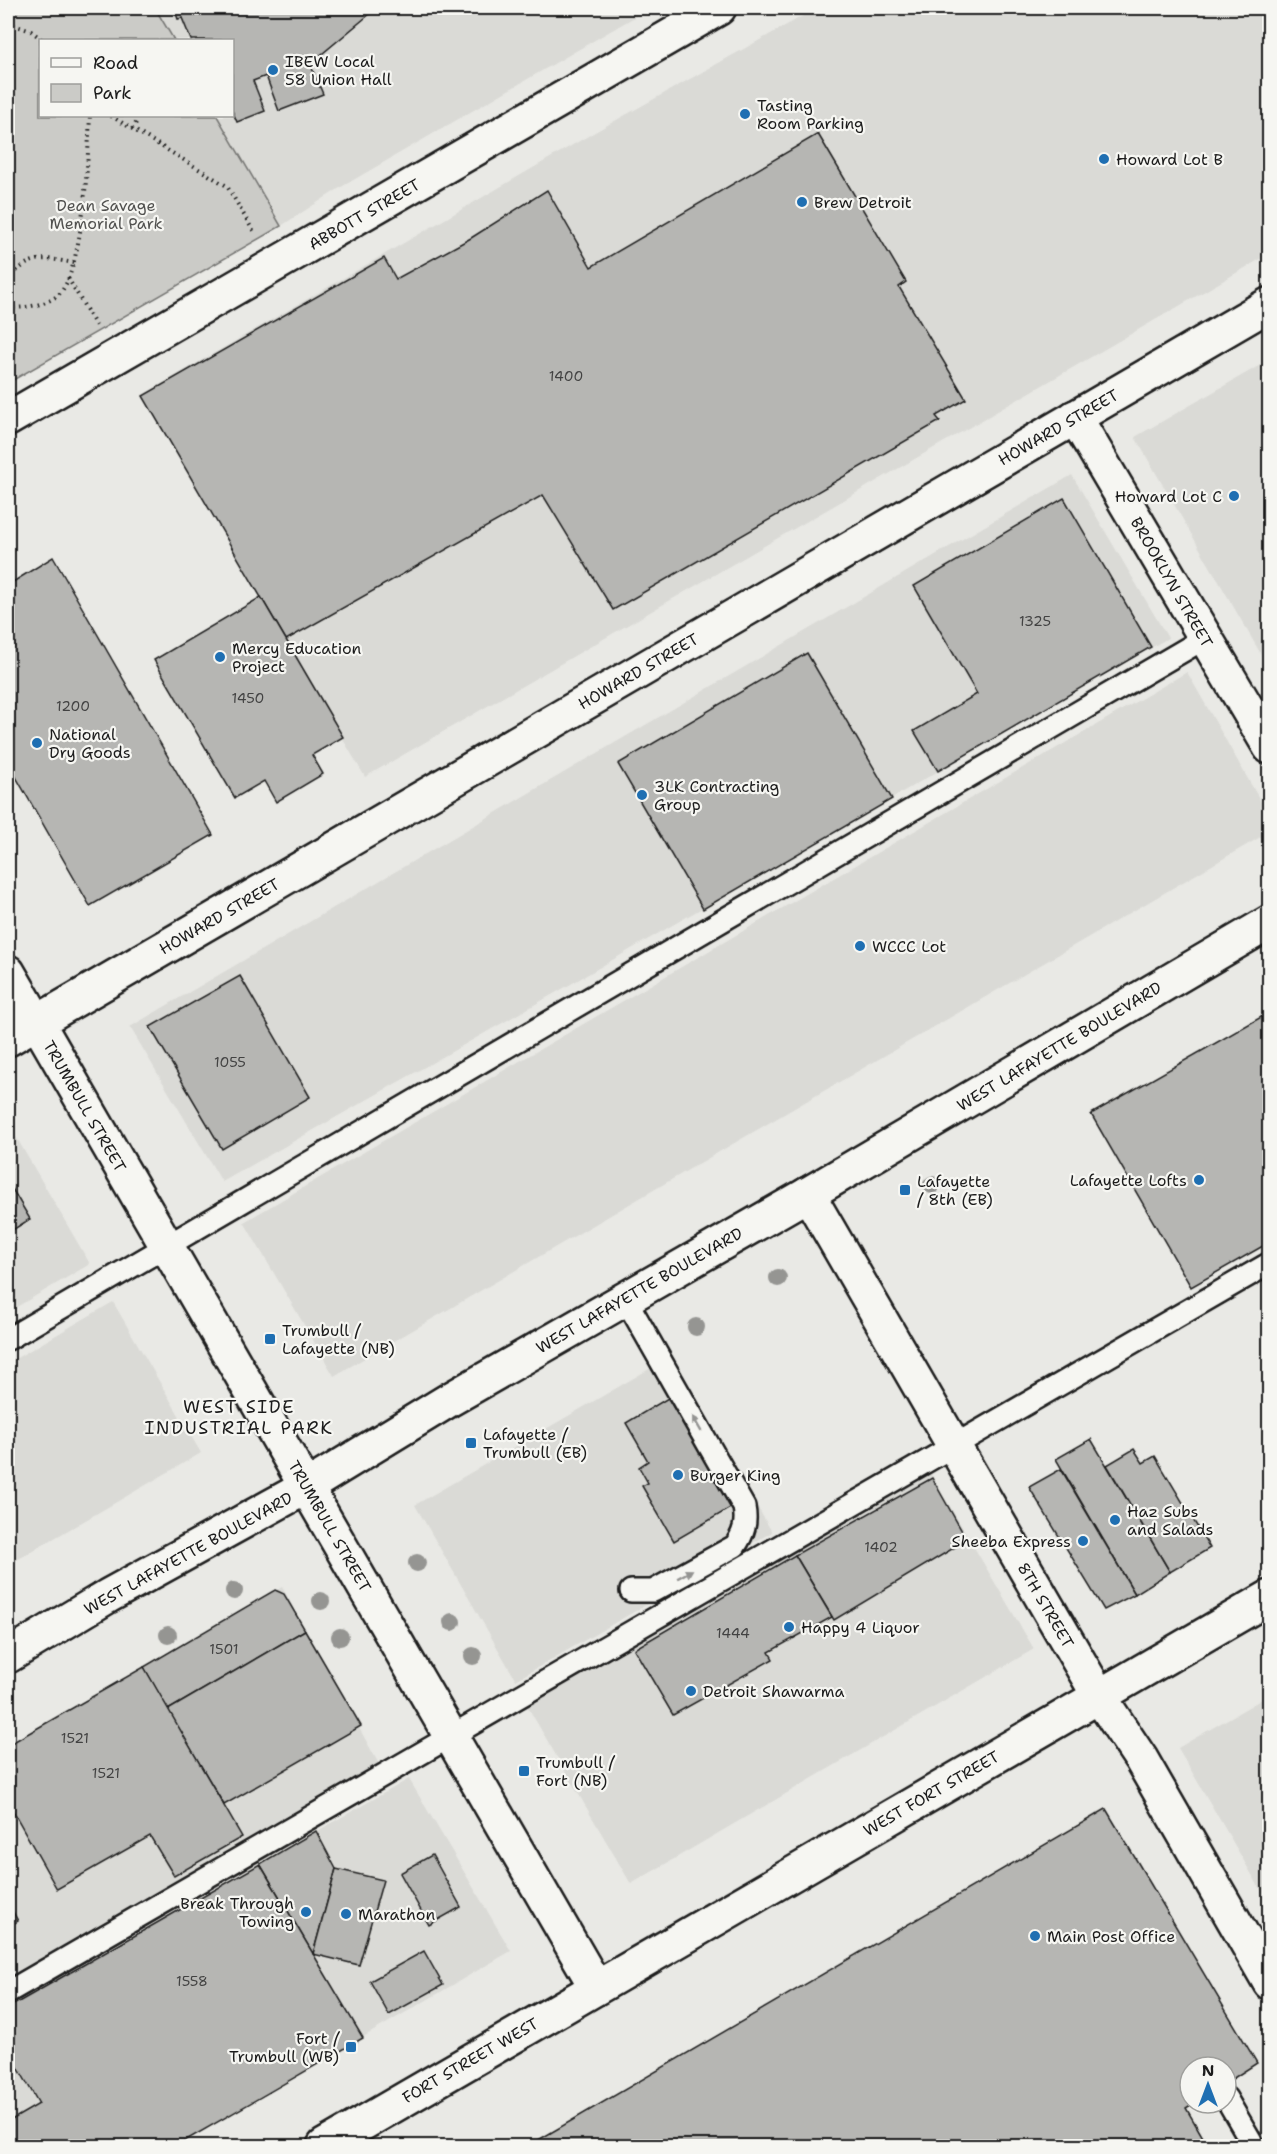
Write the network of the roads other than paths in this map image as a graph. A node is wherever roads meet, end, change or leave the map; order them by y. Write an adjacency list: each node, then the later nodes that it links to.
1 (719, 8): 4 (street, ABBOTT STREET)
2 (1269, 304): 3 (street, HOWARD STREET)
3 (1075, 417): 5 (street, BROOKLYN STREET); 9 (street, HOWARD STREET)
4 (8, 419)
5 (1205, 638): 6 (street, BROOKLYN STREET); 12 (lane)
6 (1269, 747)
7 (1269, 922): 11 (street, WEST LAFAYETTE BOULEVARD)
8 (8, 972): 9 (street, TRUMBULL STREET)
9 (37, 1021): 10 (street, HOWARD STREET); 12 (street, TRUMBULL STREET)
10 (8, 1039)
11 (807, 1194): 14 (street, WEST LAFAYETTE BOULEVARD); 16 (street, 8TH STREET)
12 (164, 1246): 15 (lane); 17 (street, TRUMBULL STREET)
13 (1269, 1263): 16 (lane)
14 (625, 1298): 17 (street, WEST LAFAYETTE BOULEVARD); 18 (lane, one-way to 14)
15 (8, 1340)
16 (953, 1445): 21 (street, 8TH STREET); 22 (lane)
17 (308, 1486): 20 (street, WEST LAFAYETTE BOULEVARD); 22 (street, TRUMBULL STREET)
18 (631, 1591)
19 (1268, 1600): 21 (street, WEST FORT STREET)
20 (8, 1656)
21 (1099, 1696): 23 (street, 8TH STREET); 25 (street, WEST FORT STREET)
22 (451, 1737): 25 (street, TRUMBULL STREET); 26 (lane)
23 (1260, 1947): 24 (street, 8TH STREET)
24 (1269, 1983)
25 (596, 1987): 28 (street, FORT STREET WEST)
26 (8, 1992)
27 (1236, 2115): 29 (lane)
28 (334, 2140)
29 (1254, 2146)

